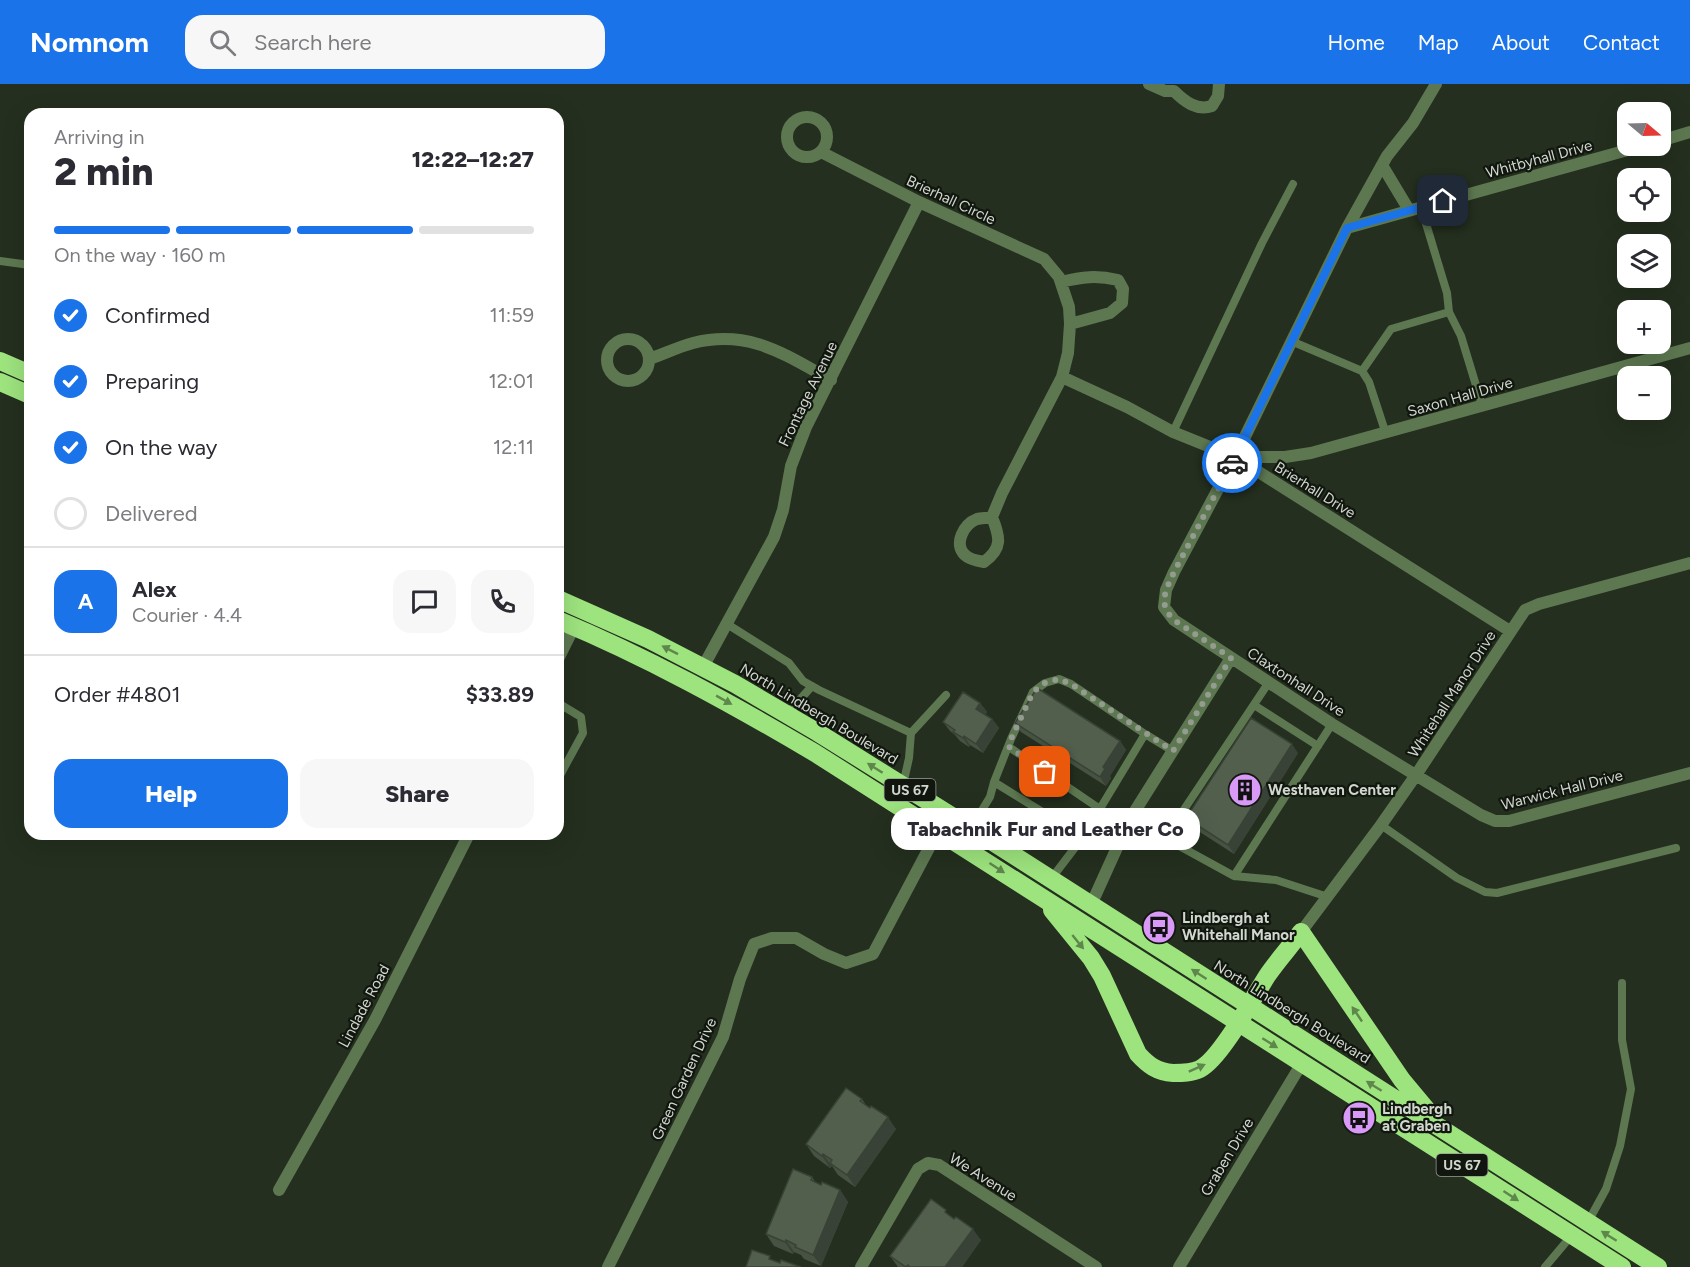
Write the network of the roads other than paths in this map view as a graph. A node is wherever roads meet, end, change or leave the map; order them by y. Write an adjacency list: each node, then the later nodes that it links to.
1 (1149, 84): 4 (street)
2 (1220, 84): 4 (street)
3 (1436, 84): 9 (street)
4 (1176, 87)
5 (1690, 132): 6 (street)
6 (1671, 138)
7 (821, 152): 11 (street, Brierhall Circle)
8 (1617, 153): 12 (street, Whitbyhall Drive)
9 (1383, 165): 12 (street); 13 (street)
10 (1293, 184): 30 (lane)
11 (919, 202): 16 (street, Brierhall Circle); 26 (street, Frontage Avenue)
12 (1415, 208): 13 (street, Whitbyhall Drive); 17 (lane)
13 (1347, 228): 19 (street)
14 (0, 261): 15 (lane)
15 (24, 264)
16 (1061, 282): 18 (street, Brierhall Circle); 18 (street)
17 (1449, 312): 23 (lane); 29 (lane)
18 (1070, 324): 25 (street, Brierhall Circle)
19 (1291, 340): 23 (lane); 32 (street)
20 (1690, 348): 29 (street, Saxon Hall Drive)
21 (649, 359): 26 (street)
22 (0, 361): 24 (highway)
23 (1362, 370): 31 (lane)
24 (24, 371)
25 (1062, 377): 30 (street, Brierhall Drive); 33 (street, Brierhall Circle)
26 (831, 380): 37 (street, Frontage Avenue)
27 (0, 382): 28 (highway)
28 (24, 392)
29 (1482, 405): 31 (street, Saxon Hall Drive)
30 (1173, 432): 32 (street, Brierhall Drive)
31 (1386, 434): 32 (street, Saxon Hall Drive)
32 (1235, 457): 38 (street, Brierhall Drive); 39 (street, Claxtonhall Drive)
33 (992, 517)
34 (1690, 562): 38 (street, Whitehall Manor Drive)
35 (564, 602): 40 (highway, North Lindbergh Boulevard / US 67, one-way to 35)
36 (566, 623): 62 (highway, US 67, one-way to 62)
37 (727, 624): 40 (street, Frontage Avenue); 42 (lane)
38 (1510, 632): 55 (street, Whitehall Manor Drive)
39 (1231, 658): 41 (street, Claxtonhall Drive); 52 (street)
40 (704, 668): 46 (highway, North Lindbergh Boulevard / US 67)
41 (1269, 682): 44 (lane); 47 (street, Claxtonhall Drive)
42 (812, 686): 46 (lane); 48 (lane)
43 (946, 695): 48 (lane)
44 (1254, 705): 50 (lane); 64 (lane)
45 (564, 707): 53 (lane)
46 (788, 714): 57 (highway, North Lindbergh Boulevard / US 67, one-way to 46)
47 (1332, 724): 50 (lane); 55 (street, Claxtonhall Drive)
48 (911, 733): 57 (lane)
49 (1145, 734): 51 (lane); 52 (lane); 58 (lane)
50 (1318, 746): 68 (lane)
51 (1009, 747): 56 (lane); 58 (lane)
52 (1173, 751): 59 (street)
53 (564, 768)
54 (1690, 773): 55 (street, Warwick Hall Drive)
55 (1416, 775): 60 (street, Whitehall Manor Drive)
56 (994, 782): 61 (lane); 63 (lane)
57 (903, 785): 61 (highway, North Lindbergh Boulevard / US 67)
58 (1100, 809): 63 (lane)
59 (1130, 819): 64 (lane); 66 (street)
60 (1381, 825): 67 (lane); 71 (street, Whitehall Manor Drive)
61 (971, 828): 69 (highway, North Lindbergh Boulevard / US 67)
62 (938, 831): 70 (highway, US 67, one-way to 70); 82 (street, Green Garden Drive)
63 (1085, 834): 66 (lane); 69 (lane)
64 (1165, 838): 68 (lane)
65 (467, 840): 79 (street, Lindade Road)
66 (1116, 847): 72 (street)
67 (1676, 849)
68 (1234, 876): 71 (lane)
69 (1051, 879): 72 (highway, North Lindbergh Boulevard / US 67)
70 (1041, 897): 76 (highway, US 67); 76 (highway, one-way to 76)
71 (1328, 897): 73 (street, Whitehall Manor Drive)
72 (1091, 905): 75 (highway, North Lindbergh Boulevard / US 67, one-way to 72)
73 (1301, 932): 75 (highway); 78 (highway, one-way to 73)
74 (1622, 983): 80 (lane)
75 (1248, 1006): 76 (highway); 78 (highway, North Lindbergh Boulevard / US 67, one-way to 75)
76 (1238, 1023): 77 (highway, US 67, one-way to 77)
77 (1302, 1063): 81 (highway, US 67, one-way to 81); 85 (street, Graben Drive)
78 (1441, 1128): 80 (highway, North Lindbergh Boulevard / US 67)
79 (279, 1190)
80 (1588, 1222): 88 (highway, North Lindbergh Boulevard / US 67, one-way to 80)
81 (1572, 1235): 86 (lane); 87 (highway, US 67)
82 (608, 1267)
83 (861, 1267): 84 (street, We Avenue)
84 (1096, 1267)
85 (1179, 1267)
86 (1545, 1267)
87 (1622, 1267)
88 (1658, 1267)

